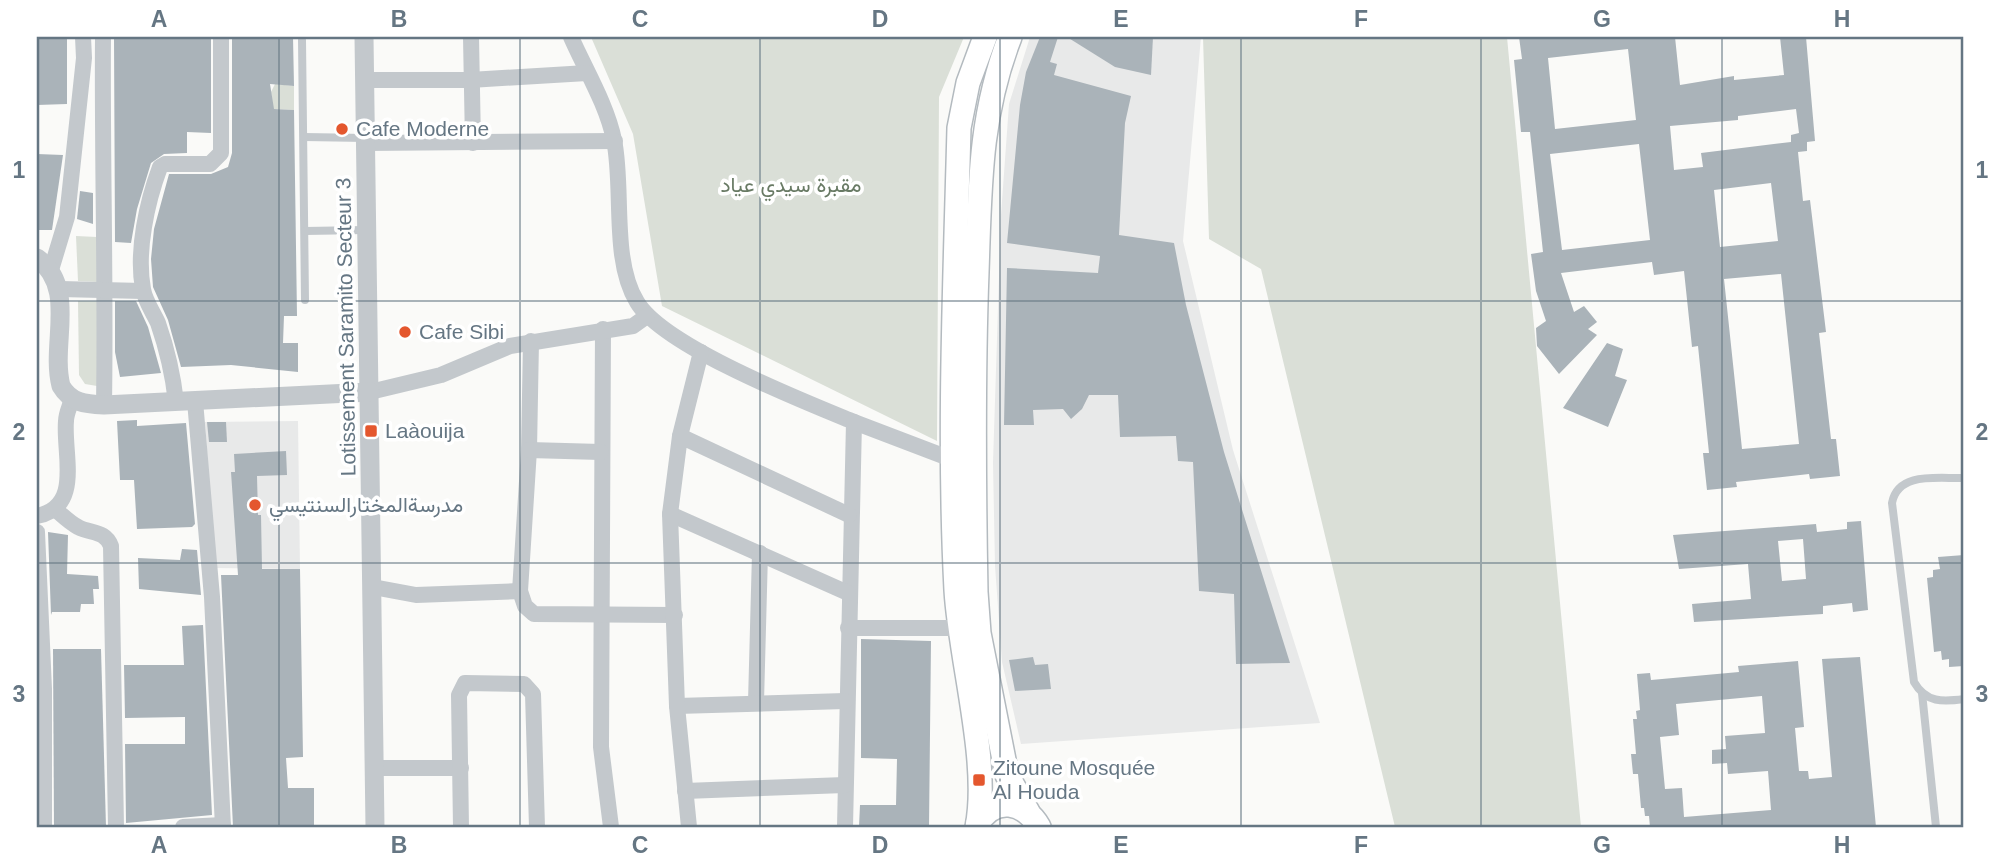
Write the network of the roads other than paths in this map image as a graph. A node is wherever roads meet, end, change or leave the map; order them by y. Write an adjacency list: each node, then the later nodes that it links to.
1 (83, 37): 19 (street)
2 (103, 37): 22 (street)
3 (221, 37): 23 (street)
4 (365, 37): 11 (street, Lotissement Saramito Secteur 3)
5 (471, 37): 12 (street)
6 (571, 37): 10 (street)
7 (985, 37): 20 (main road)
8 (1010, 37): 20 (main road)
9 (302, 40): 13 (lane)
10 (587, 73): 12 (street); 15 (street)
11 (365, 80): 12 (street); 14 (street, Lotissement Saramito Secteur 3)
12 (470, 80): 16 (street)
13 (304, 137): 14 (lane); 18 (lane)
14 (366, 140): 16 (street); 17 (street, Lotissement Saramito Secteur 3)
15 (615, 141): 16 (street); 25 (street)
16 (472, 143)
17 (366, 230): 18 (lane); 29 (street, Lotissement Saramito Secteur 3)
18 (305, 231): 24 (lane)
19 (44, 264): 21 (street)
20 (966, 267): 37 (main road)
21 (60, 289): 22 (street); 30 (street)
22 (106, 289): 23 (street); 32 (street)
23 (143, 291): 31 (street)
24 (305, 300)
25 (648, 316): 26 (street); 28 (street)
26 (603, 329): 27 (street); 36 (street)
27 (531, 341): 29 (street); 35 (street)
28 (701, 352): 33 (street); 34 (street)
29 (370, 392): 31 (street); 45 (street, Lotissement Saramito Secteur 3)
30 (72, 399): 32 (street); 39 (street)
31 (186, 402): 32 (street); 63 (street)
32 (104, 405)
33 (853, 422): 37 (street); 41 (street)
34 (680, 436): 40 (street); 41 (street)
35 (529, 450): 36 (street); 46 (street)
36 (601, 452): 48 (street)
37 (963, 464): 51 (main road); 61 (main road)
38 (1964, 478): 52 (lane)
39 (55, 509): 42 (street); 65 (street)
40 (670, 514): 44 (street); 49 (street)
41 (849, 515): 47 (street)
42 (37, 516)
43 (37, 532): 64 (street)
44 (760, 554): 47 (street); 55 (street)
45 (373, 587): 46 (street); 57 (street, Lotissement Saramito Secteur 3)
46 (520, 591): 48 (street)
47 (848, 593): 50 (street)
48 (600, 615): 49 (street); 70 (street)
49 (675, 615): 56 (street)
50 (848, 628): 51 (street); 54 (street)
51 (959, 628): 62 (main road)
52 (1922, 693): 53 (lane); 73 (lane)
53 (1964, 699)
54 (845, 701): 55 (street); 59 (street)
55 (756, 702): 56 (street)
56 (677, 706): 60 (street)
57 (373, 768): 58 (street); 67 (street, Lotissement Saramito Secteur 3)
58 (460, 768): 68 (street); 69 (street)
59 (845, 785): 60 (street); 72 (street)
60 (685, 790): 71 (street)
61 (1034, 820): 62 (main road)
62 (977, 825)
63 (223, 826): 66 (street)
64 (44, 827)
65 (116, 827)
66 (183, 827)
67 (375, 827)
68 (461, 827)
69 (537, 827)
70 (611, 827)
71 (689, 827)
72 (845, 827)
73 (1936, 827)

